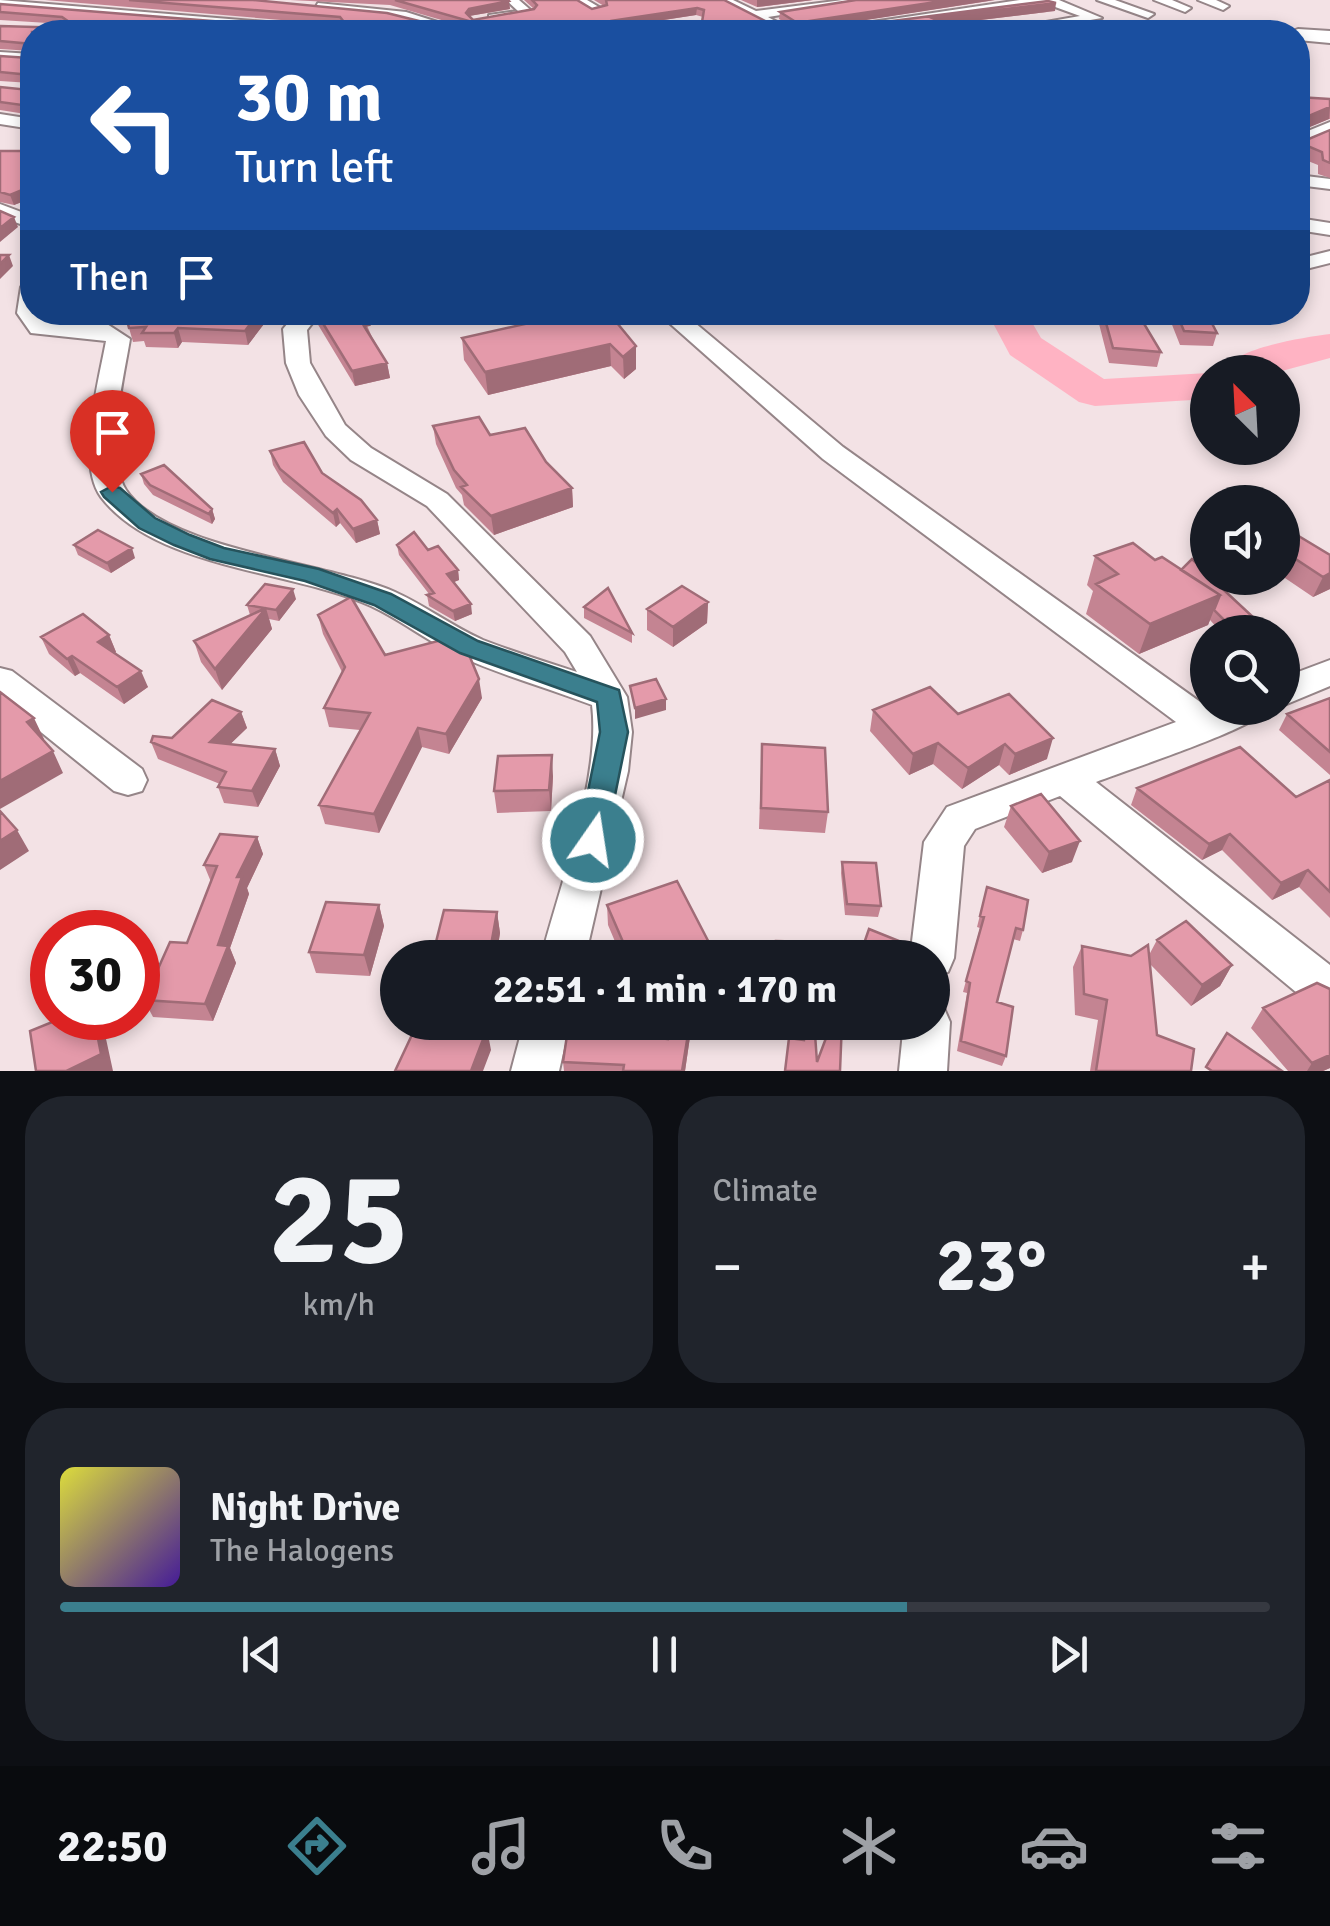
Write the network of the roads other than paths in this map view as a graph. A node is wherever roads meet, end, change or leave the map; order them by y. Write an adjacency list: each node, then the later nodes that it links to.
1 (70, 0): 12 (street)
2 (512, 0): 22 (street)
3 (577, 0): 17 (street)
4 (724, 0): 19 (street)
5 (788, 0): 16 (street)
6 (871, 0): 16 (street)
7 (1048, 0): 24 (street); 25 (street)
8 (1103, 0): 18 (street)
9 (1160, 0): 15 (street)
10 (1204, 0): 14 (street)
11 (0, 2): 12 (street)
12 (50, 6): 20 (street)
13 (303, 6): 21 (street)
14 (1223, 6)
15 (1185, 8)
16 (806, 9): 19 (street)
17 (598, 10)
18 (1148, 14)
19 (755, 15): 23 (street)
20 (177, 20)
21 (420, 20)
22 (476, 20)
23 (765, 20)
24 (900, 20)
25 (1082, 20)
26 (36, 325): 27 (street)
27 (76, 325)
28 (114, 325): 34 (street)
29 (298, 325): 34 (street)
30 (683, 325): 36 (street)
31 (1330, 672): 33 (street)
32 (0, 680): 38 (street)
33 (1300, 685)
34 (610, 697): 39 (street)
35 (1213, 725): 36 (street)
36 (1208, 727): 37 (street)
37 (1064, 778): 40 (street); 41 (street)
38 (128, 780)
39 (568, 940)
40 (934, 940)
41 (1330, 992)
42 (543, 1040): 44 (street)
43 (926, 1040): 45 (street)
44 (535, 1071)
45 (923, 1071)

